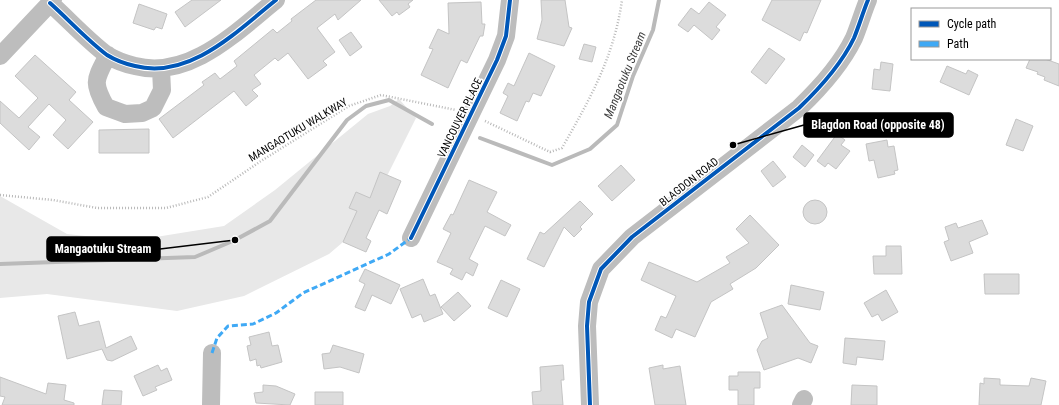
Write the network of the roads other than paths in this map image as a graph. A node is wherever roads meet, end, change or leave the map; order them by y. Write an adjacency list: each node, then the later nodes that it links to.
1 (276, 0): 7 (street)
2 (510, 0): 8 (street, VANCOUVER PLACE)
3 (868, 0): 11 (street, BLAGDON ROAD)
4 (52, 2): 5 (street); 6 (street)
5 (108, 55): 7 (street); 7 (street)
6 (0, 56)
7 (161, 69)
8 (411, 238)
9 (212, 353): 10 (street)
10 (211, 405)
11 (590, 405)

